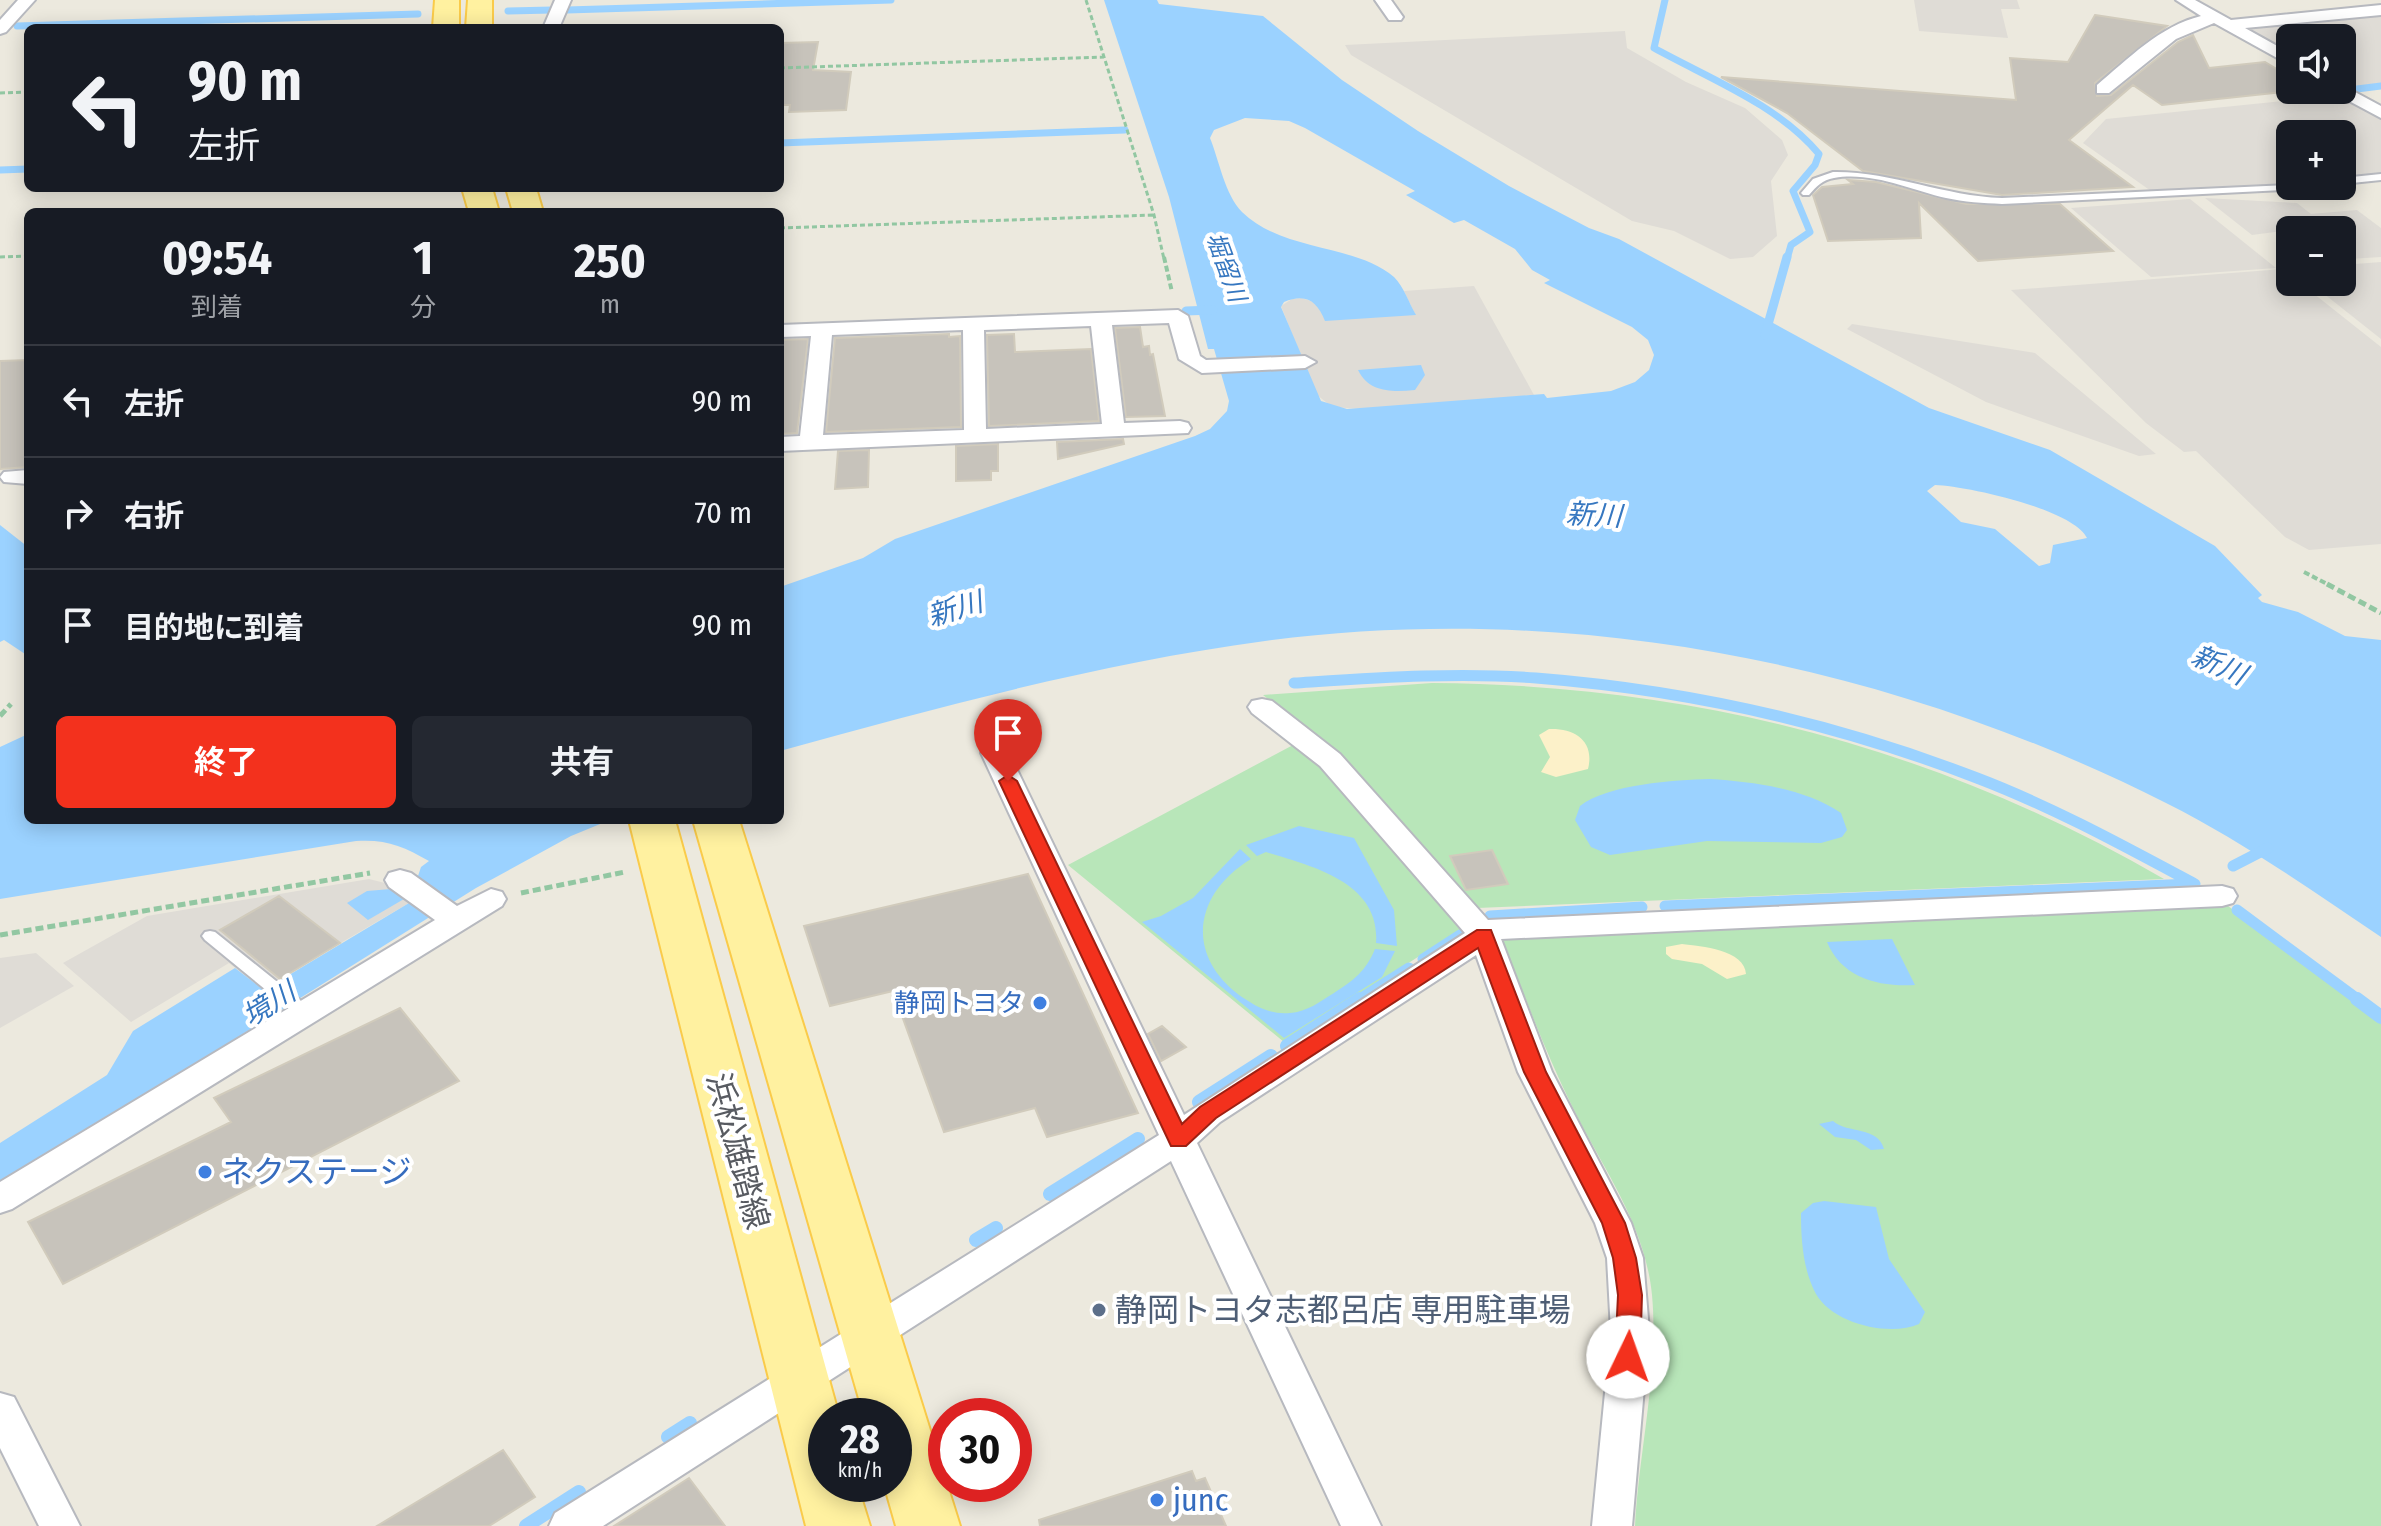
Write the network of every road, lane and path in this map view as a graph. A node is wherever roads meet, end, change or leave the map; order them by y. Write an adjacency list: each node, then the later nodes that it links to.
1 (27, 0): 14 (street)
2 (447, 0): 11 (main road)
3 (480, 0): 12 (main road)
4 (563, 0): 13 (street)
5 (1086, 0): 16 (path)
6 (1383, 0): 9 (street)
7 (2184, 0): 10 (street)
8 (2381, 10): 10 (street)
9 (1395, 17)
10 (2222, 22): 15 (street); 18 (street)
11 (446, 24)
12 (479, 24)
13 (553, 24)
14 (0, 29)
15 (2276, 52)
16 (1104, 57): 17 (path); 27 (path)
17 (784, 68)
18 (2103, 89)
19 (24, 92): 20 (path)
20 (0, 93)
21 (2356, 98): 22 (street)
22 (2381, 113)
23 (2381, 177): 24 (lane)
24 (2356, 180)
25 (2276, 187): 26 (lane)
26 (1806, 193)
27 (1154, 215): 28 (path); 31 (path)
28 (784, 228)
29 (24, 256): 30 (path)
30 (0, 257)
31 (1178, 316): 32 (street); 36 (street)
32 (1101, 319): 33 (street); 38 (street)
33 (973, 324): 34 (street); 39 (street)
34 (822, 329): 35 (street); 40 (street)
35 (784, 331)
36 (1305, 362)
37 (1180, 428): 38 (street)
38 (1114, 430): 39 (street)
39 (975, 436): 40 (street)
40 (811, 443): 41 (street)
41 (784, 444)
42 (2304, 572): 43 (path)
43 (2381, 613)
44 (11, 704): 46 (path)
45 (1262, 707): 56 (street)
46 (0, 716)
47 (995, 753): 59 (street)
48 (654, 824): 62 (main road, 浜松雄踏線)
49 (717, 824): 61 (main road)
50 (626, 872): 53 (path)
51 (400, 880): 54 (street); 55 (path)
52 (2222, 896): 56 (street)
53 (491, 899): 54 (street)
54 (449, 916): 58 (street)
55 (0, 935)
56 (1484, 935): 59 (street); 73 (street)
57 (210, 936): 58 (lane)
58 (302, 1010): 60 (street)
59 (1178, 1140): 61 (street); 72 (street)
60 (0, 1199)
61 (869, 1336): 62 (street); 63 (main road)
62 (798, 1381): 65 (main road, 浜松雄踏線); 69 (street)
63 (888, 1398)
64 (0, 1409): 68 (street)
65 (808, 1417)
66 (912, 1475): 71 (main road)
67 (831, 1502): 70 (main road, 浜松雄踏線)
68 (60, 1526)
69 (569, 1526)
70 (838, 1526)
71 (928, 1526)
72 (1361, 1526)
73 (1612, 1526)

